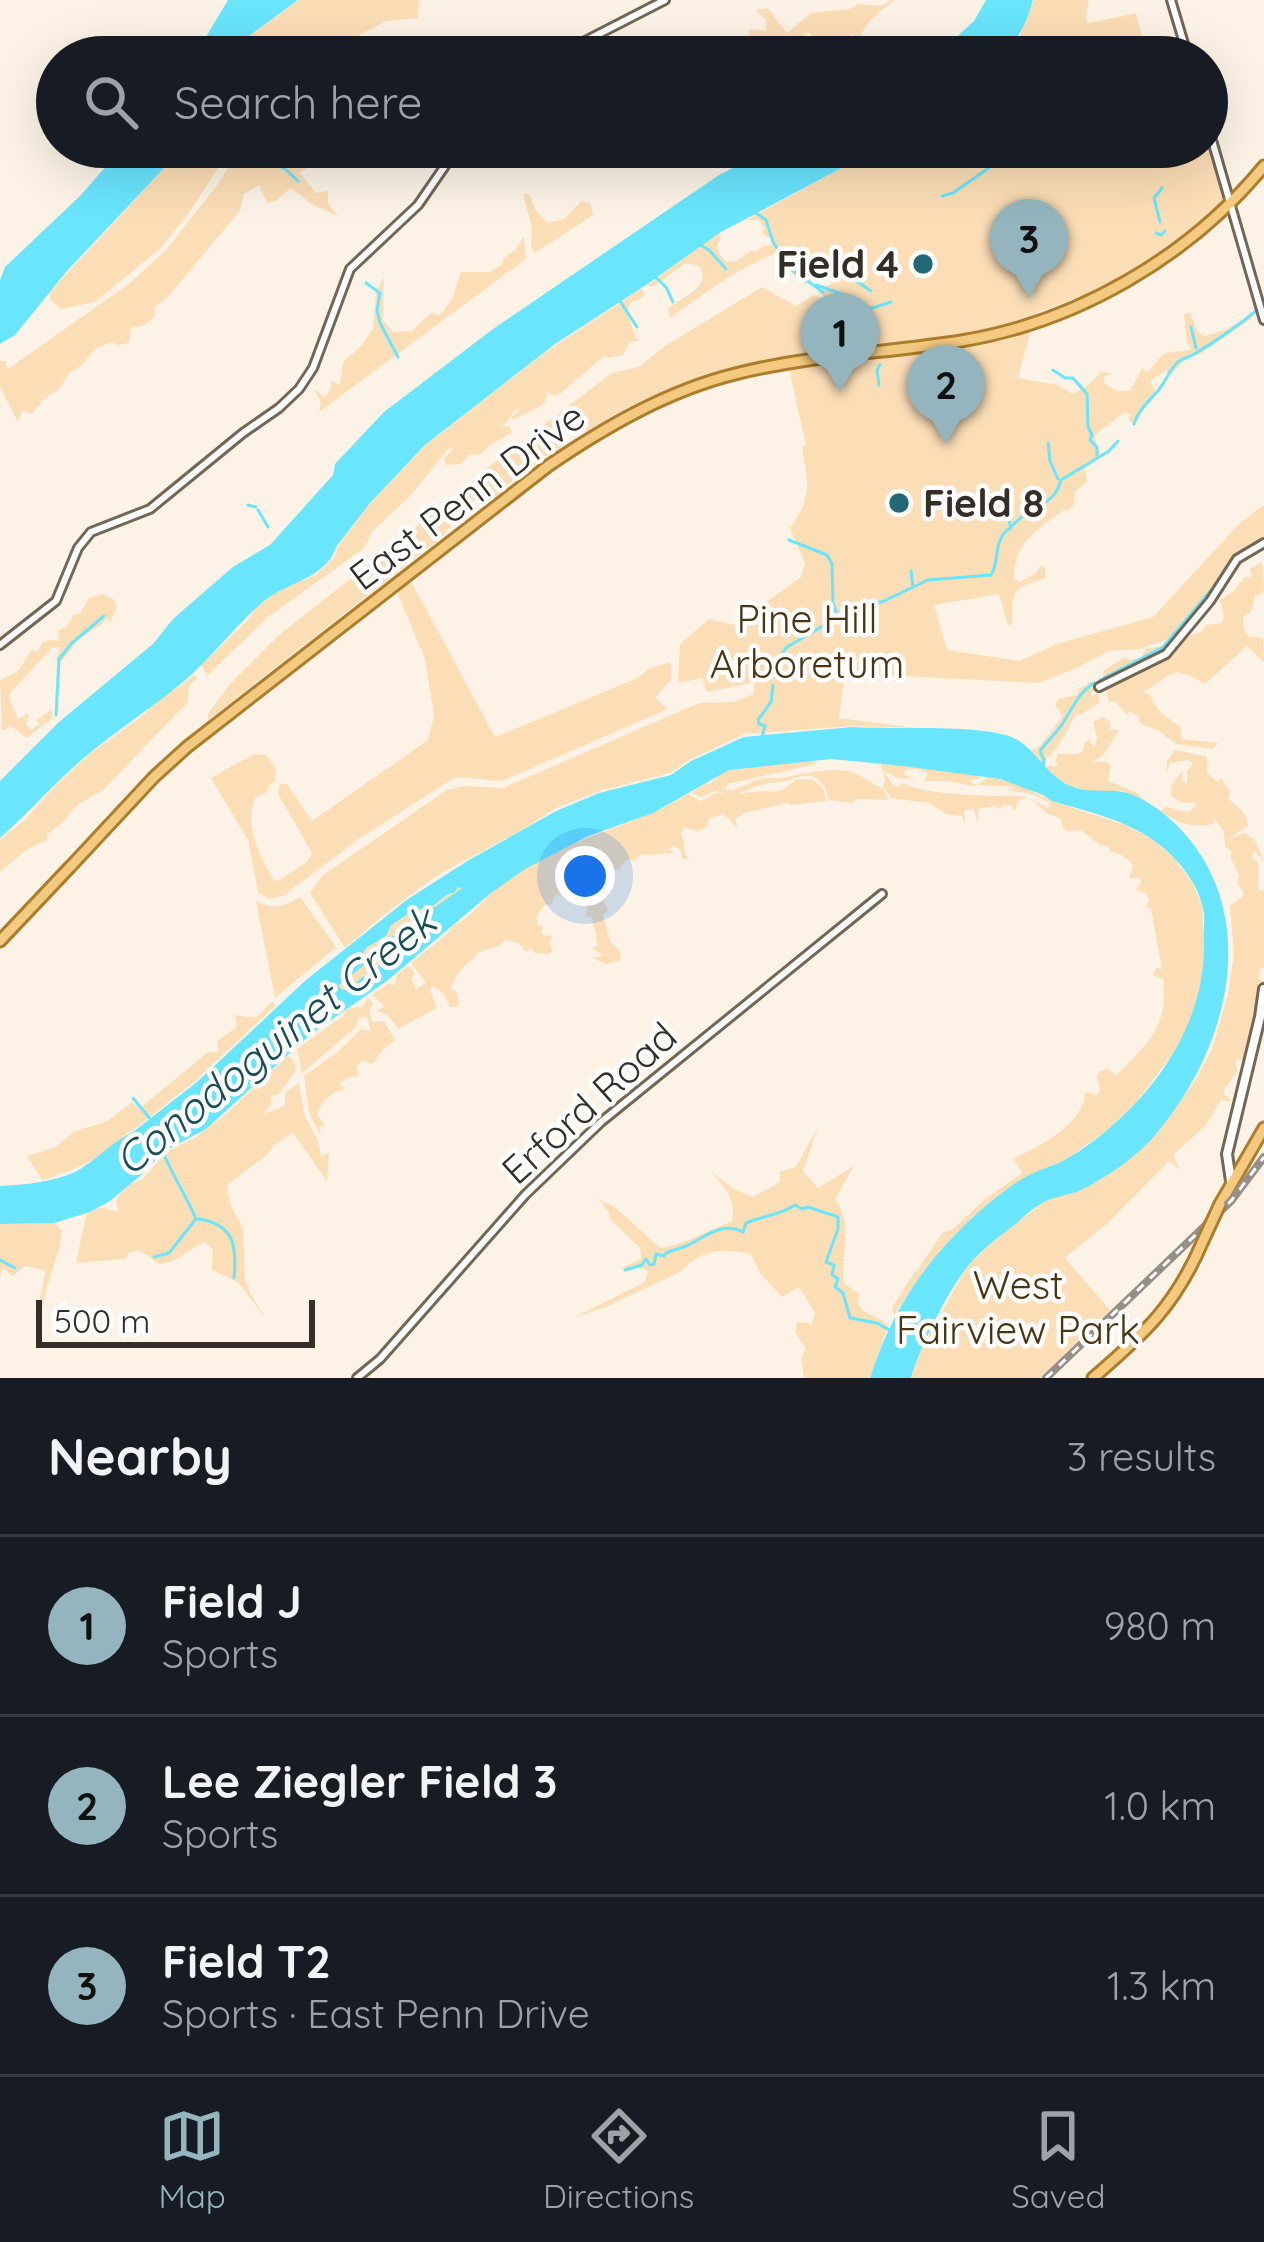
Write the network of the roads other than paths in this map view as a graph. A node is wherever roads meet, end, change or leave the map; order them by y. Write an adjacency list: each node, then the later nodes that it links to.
1 (665, 0): 3 (street)
2 (1171, 0): 4 (street)
3 (595, 36)
4 (1182, 36)
5 (1264, 166): 9 (main road, East Penn Drive)
6 (444, 168): 15 (street)
7 (1220, 168): 8 (street)
8 (1226, 187): 9 (street); 10 (street)
9 (1244, 190): 10 (main road, East Penn Drive)
10 (1230, 204): 11 (main road, East Penn Drive); 12 (street)
11 (1216, 218): 12 (street); 18 (main road, East Penn Drive)
12 (1235, 221): 13 (street)
13 (1264, 320)
14 (1264, 543): 16 (street)
15 (0, 645)
16 (1099, 687)
17 (882, 894): 25 (street, Erford Road)
18 (0, 941)
19 (1264, 988): 21 (main road)
20 (1264, 1128): 22 (main road)
21 (1228, 1161): 22 (main road); 23 (main road)
22 (1238, 1170): 23 (main road)
23 (1231, 1181): 24 (main road, bridge)
24 (1097, 1375): 26 (main road)
25 (357, 1378)
26 (1081, 1378)

